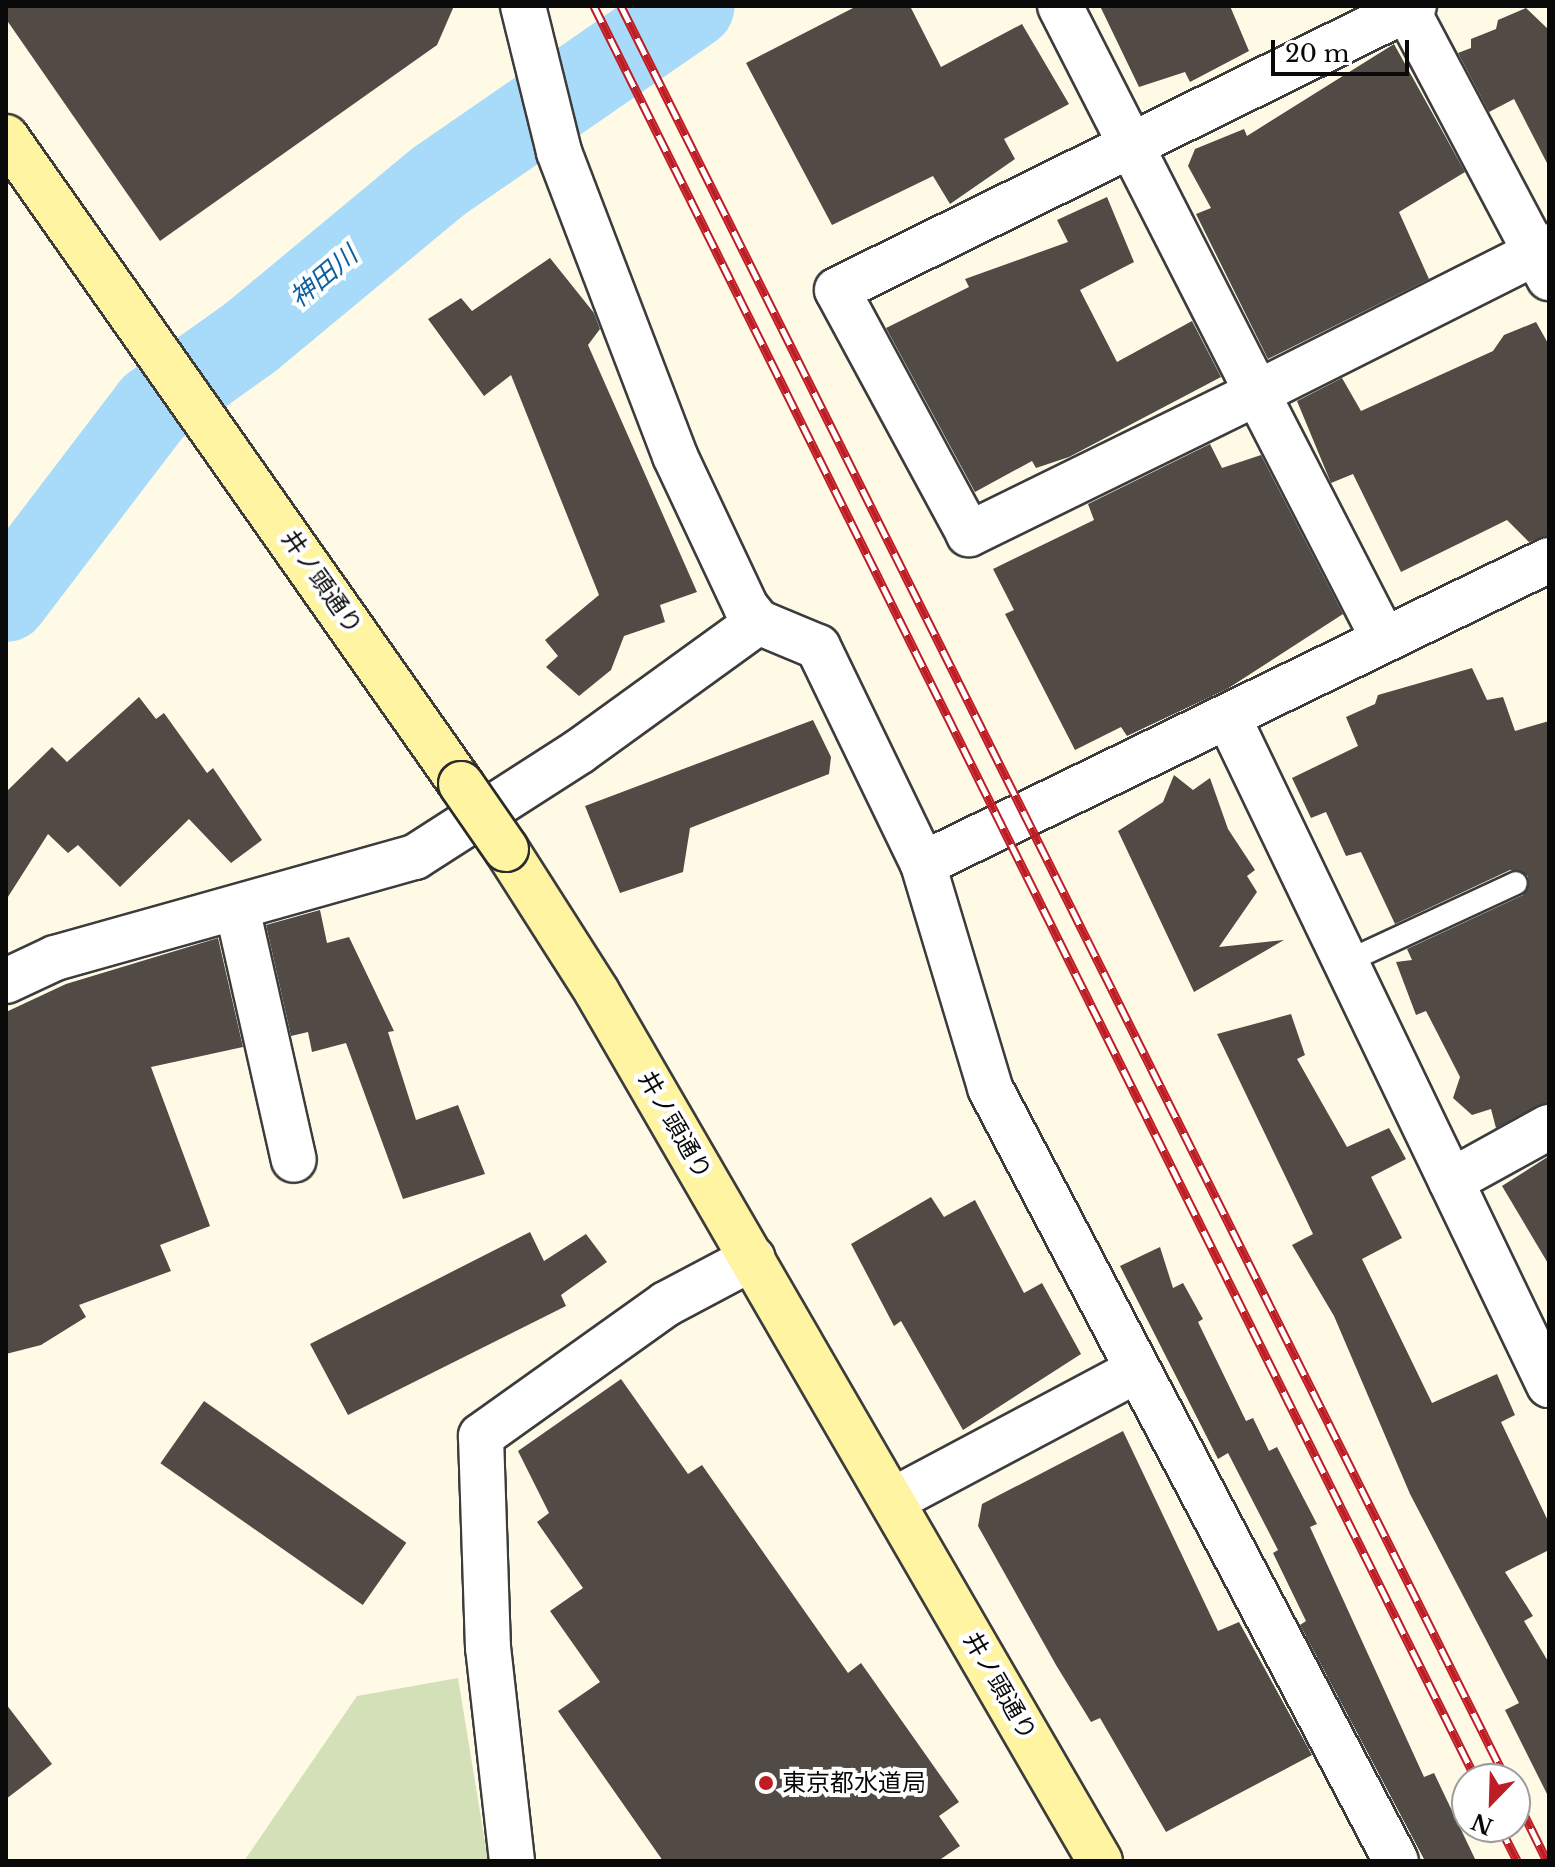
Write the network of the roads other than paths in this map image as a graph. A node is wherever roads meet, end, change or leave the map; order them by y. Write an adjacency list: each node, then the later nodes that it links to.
1 (523, 6): 9 (street)
2 (1060, 6): 5 (street)
3 (1408, 7): 5 (street); 6 (street)
4 (6, 137): 20 (main road, 井ノ頭通り, bridge)
5 (1131, 147): 7 (street); 7 (street)
6 (1545, 259): 7 (street)
7 (1257, 393): 10 (street)
8 (1549, 560): 10 (street)
9 (758, 622): 12 (street); 14 (street)
10 (1383, 638): 11 (street)
11 (1229, 719): 12 (street); 15 (street)
12 (923, 864): 21 (street)
13 (1516, 883): 15 (lane)
14 (237, 908): 16 (street); 18 (street)
15 (1346, 962): 19 (street)
16 (6, 981)
17 (1549, 1127): 19 (street)
18 (294, 1160)
19 (1451, 1181): 22 (street)
20 (753, 1258): 23 (main road, 井ノ頭通り); 24 (street)
21 (1137, 1370): 23 (street); 26 (street)
22 (1549, 1385)
23 (893, 1500): 25 (main road, 井ノ頭通り)
24 (512, 1861)
25 (1100, 1861)
26 (1396, 1861)

